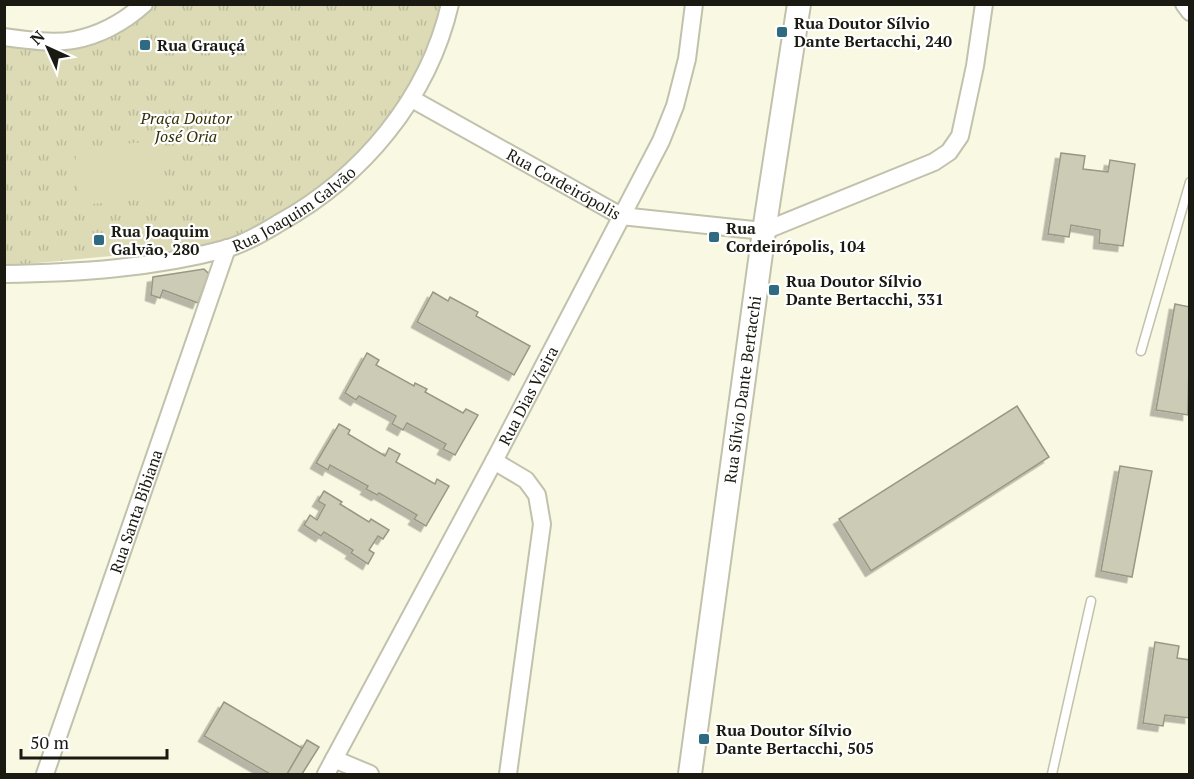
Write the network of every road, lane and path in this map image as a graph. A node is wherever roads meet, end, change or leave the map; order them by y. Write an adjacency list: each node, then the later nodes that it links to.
1 (144, 4): 8 (street)
2 (450, 4): 9 (street, Rua Joaquim Galvão)
3 (694, 4): 11 (street, Rua Dias Vieira)
4 (799, 4): 12 (street, Rua Sílvio Dante Bertacchi)
5 (984, 4): 12 (street)
6 (1184, 4): 7 (street)
7 (1190, 12)
8 (4, 37)
9 (412, 99): 11 (street, Rua Cordeirópolis); 13 (street, Rua Joaquim Galvão)
10 (1190, 182): 15 (lane)
11 (621, 216): 12 (street, Rua Cordeirópolis); 16 (street, Rua Dias Vieira)
12 (764, 231): 23 (street, Rua Sílvio Dante Bertacchi)
13 (227, 248): 14 (street, Rua Joaquim Galvão); 19 (street, Rua Santa Bibiana)
14 (4, 274)
15 (1141, 351)
16 (494, 461): 18 (street, Rua Dias Vieira); 22 (street)
17 (1091, 601): 24 (lane)
18 (334, 759): 20 (street, Rua Dias Vieira); 21 (street)
19 (45, 774)
20 (326, 774)
21 (370, 774)
22 (508, 774)
23 (690, 774)
24 (1052, 774)

